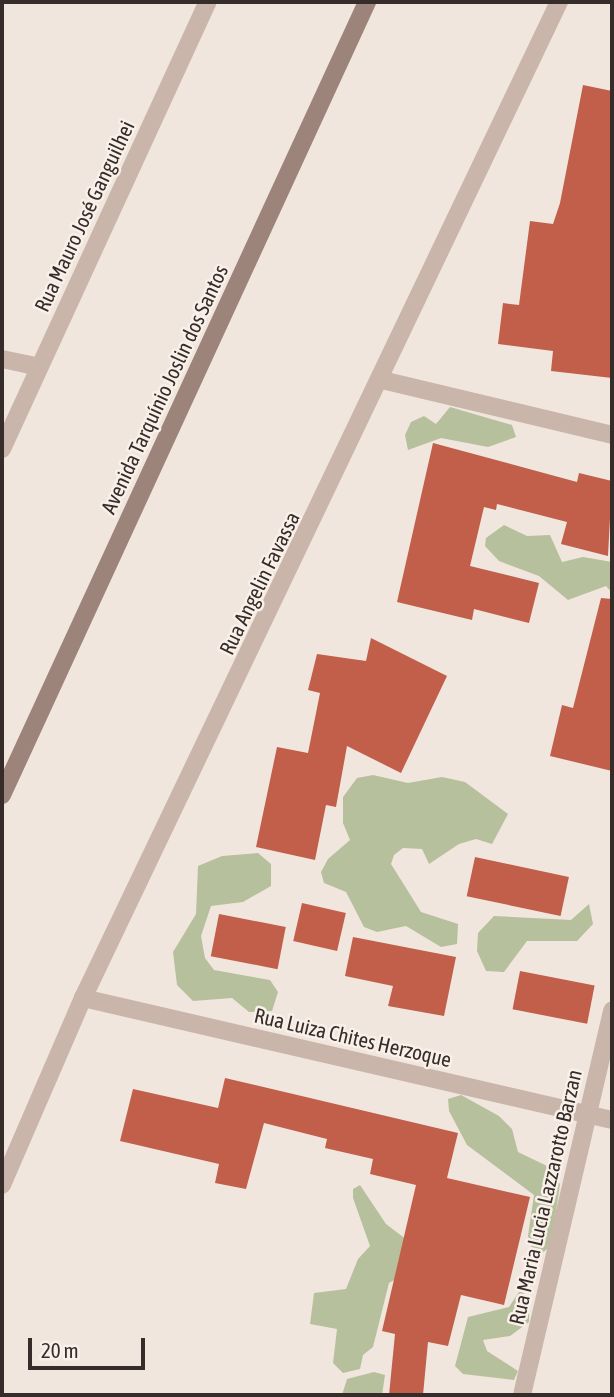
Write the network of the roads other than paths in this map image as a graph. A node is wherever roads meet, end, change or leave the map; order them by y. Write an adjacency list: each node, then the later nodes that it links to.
1 (208, 2): 5 (street, Rua Mauro José Ganguilhei)
2 (367, 2): 9 (street, Avenida Tarquínio Joslin dos Santos)
3 (559, 2): 6 (street, Rua Angelin Favassa)
4 (2, 359): 5 (street)
5 (39, 367): 8 (street, Rua Mauro José Ganguilhei)
6 (382, 380): 7 (street); 10 (street, Rua Angelin Favassa)
7 (612, 435)
8 (2, 449)
9 (2, 795)
10 (83, 998): 12 (street, Rua Luiza Chites Herzoque); 14 (street, Rua Angelin Favassa)
11 (612, 1010): 12 (street, Rua Maria Lucia Lazzarotto Barzan)
12 (587, 1114): 13 (street, Rua Luiza Chites Herzoque); 15 (street, Rua Maria Lucia Lazzarotto Barzan)
13 (612, 1120)
14 (2, 1185)
15 (522, 1395)

